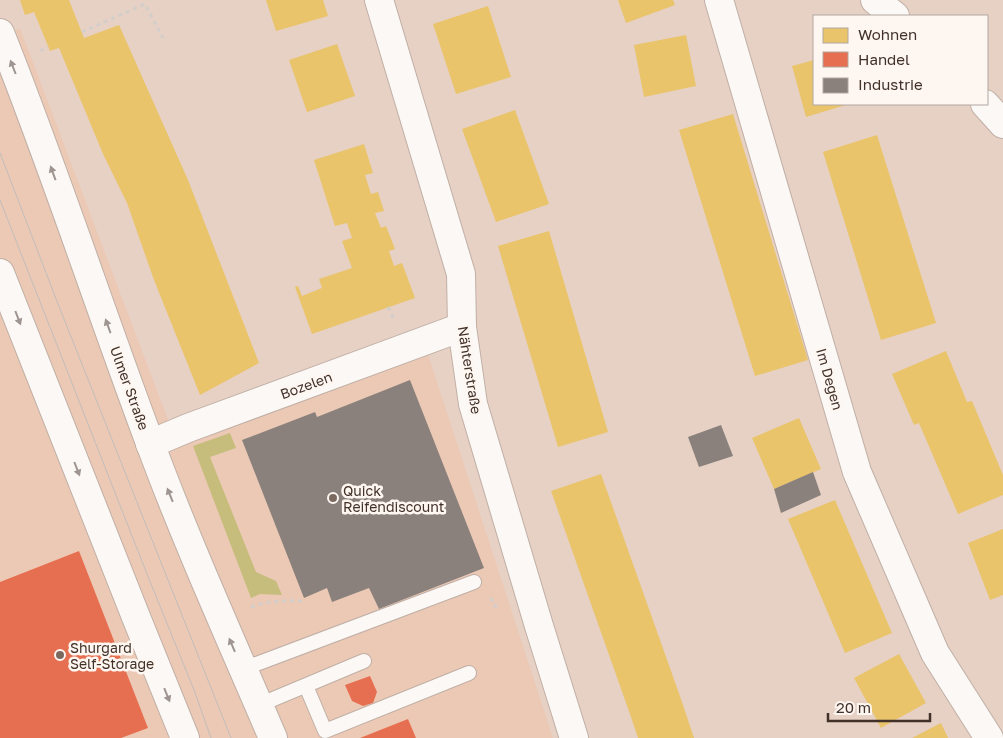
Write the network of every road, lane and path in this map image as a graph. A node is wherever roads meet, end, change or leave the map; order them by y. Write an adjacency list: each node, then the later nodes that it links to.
1 (379, 0): 11 (street, Nähterstraße)
2 (719, 0): 26 (street, Im Degen)
3 (876, 0): 4 (street)
4 (894, 15)
5 (82, 32): 7 (path)
6 (0, 33): 12 (street, Ulmer Straße, one-way to 6)
7 (163, 38)
8 (986, 105): 9 (street)
9 (1003, 124)
10 (0, 273): 23 (street, one-way to 23)
11 (462, 327): 12 (street, Bozelen); 25 (street, Nähterstraße)
12 (150, 444): 19 (street, Ulmer Straße, one-way to 12)
13 (474, 582): 19 (lane)
14 (491, 598): 17 (path)
15 (302, 601): 16 (path)
16 (264, 602)
17 (501, 604)
18 (364, 661): 21 (lane)
19 (243, 670): 22 (street, Ulmer Straße)
20 (469, 673): 21 (lane)
21 (306, 686): 22 (lane)
22 (259, 705): 24 (street, Ulmer Straße)
23 (185, 738)
24 (273, 738)
25 (574, 738)
26 (989, 738)

